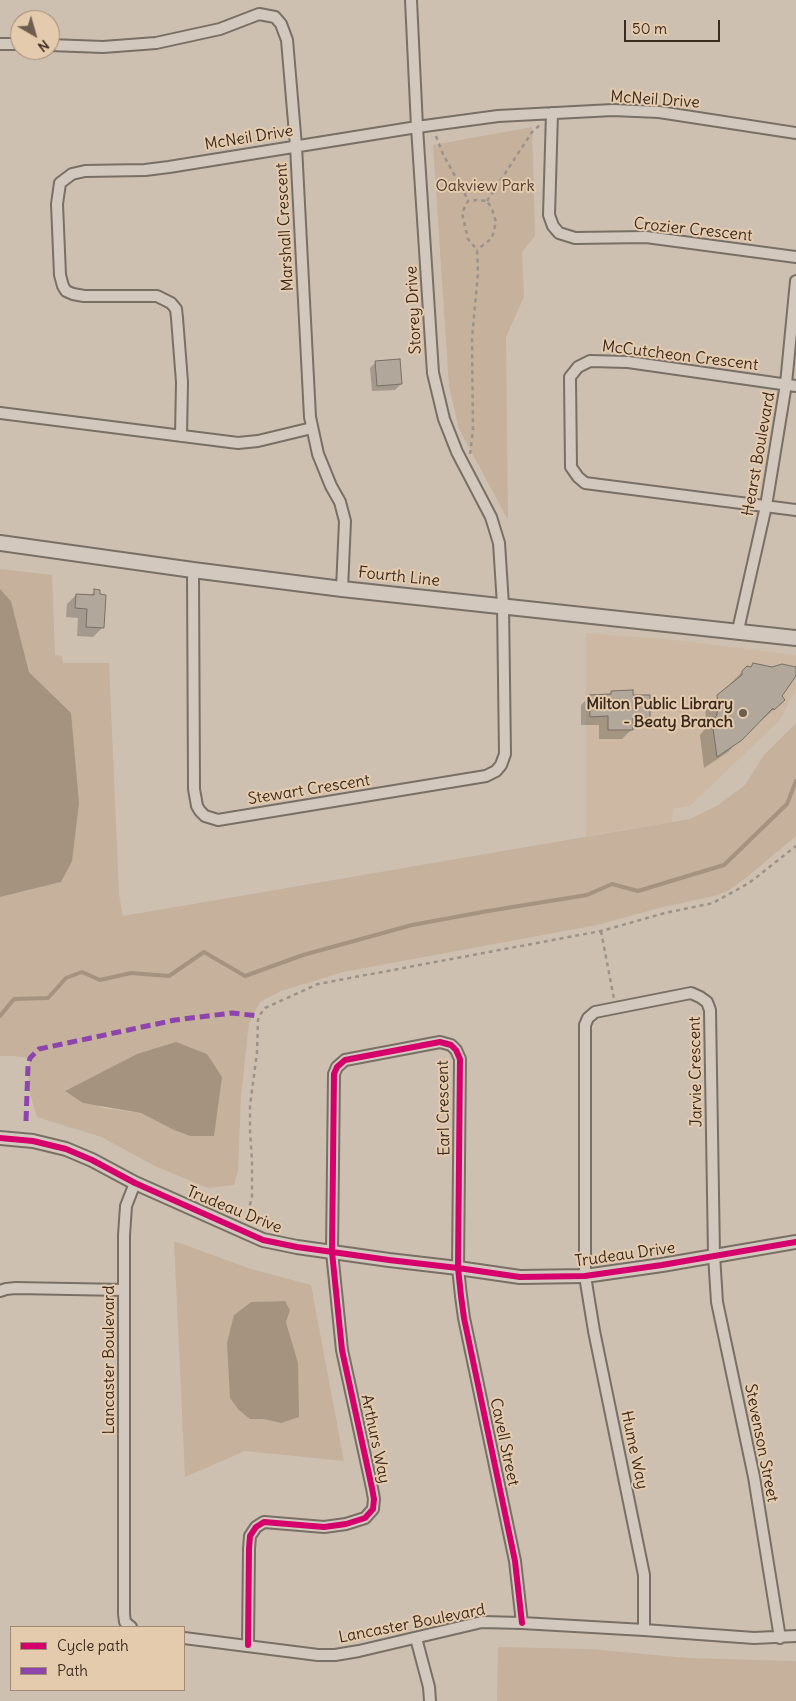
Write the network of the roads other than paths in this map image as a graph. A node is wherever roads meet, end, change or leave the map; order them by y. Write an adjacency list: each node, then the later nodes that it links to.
1 (411, 0): 4 (street, Storey Drive)
2 (60, 45): 6 (street, Marshall Crescent)
3 (552, 114): 4 (street, McNeil Drive); 5 (street, McNeil Drive); 7 (street, Crozier Crescent)
4 (417, 127): 6 (street, McNeil Drive); 18 (street, Storey Drive)
5 (796, 133)
6 (296, 146): 11 (street, Marshall Crescent); 12 (street, McNeil Drive)
7 (796, 257)
8 (796, 281): 9 (street, Hearst Boulevard)
9 (791, 385): 13 (street, Hearst Boulevard); 13 (street, McCutcheon Crescent)
10 (0, 413): 12 (street)
11 (312, 428): 12 (street); 17 (street, Marshall Crescent)
12 (181, 436)
13 (766, 506): 14 (street); 19 (street, Hearst Boulevard)
14 (796, 510)
15 (0, 543): 16 (main road, Fourth Line)
16 (194, 570): 17 (main road, Fourth Line); 18 (street, Stewart Crescent)
17 (342, 589): 18 (main road, Fourth Line)
18 (503, 605): 19 (main road, Fourth Line)
19 (738, 630): 20 (main road, Fourth Line)
20 (796, 638)
21 (0, 1138): 22 (street, Trudeau Drive)
22 (136, 1183): 24 (street, Trudeau Drive); 28 (street, Lancaster Boulevard)
23 (796, 1242): 25 (street, Trudeau Drive)
24 (332, 1252): 26 (street, Trudeau Drive); 26 (street, Earl Crescent); 37 (street, Arthurs Way)
25 (714, 1255): 27 (street, Trudeau Drive); 27 (street, Jarvie Crescent); 36 (street, Stevenson Street)
26 (458, 1268): 27 (street, Trudeau Drive); 30 (street, Cavell Street)
27 (586, 1276): 32 (street, Hume Way)
28 (124, 1290): 29 (street); 31 (street, Lancaster Boulevard)
29 (0, 1291)
30 (522, 1622): 32 (street, Lancaster Boulevard); 35 (street, Lancaster Boulevard)
31 (130, 1626)
32 (644, 1630): 36 (street, Lancaster Boulevard)
33 (796, 1636): 36 (street, Lancaster Boulevard)
34 (185, 1638): 37 (street, Lancaster Boulevard)
35 (416, 1638): 37 (street, Lancaster Boulevard); 38 (street)
36 (780, 1638)
37 (248, 1645)
38 (430, 1701)

